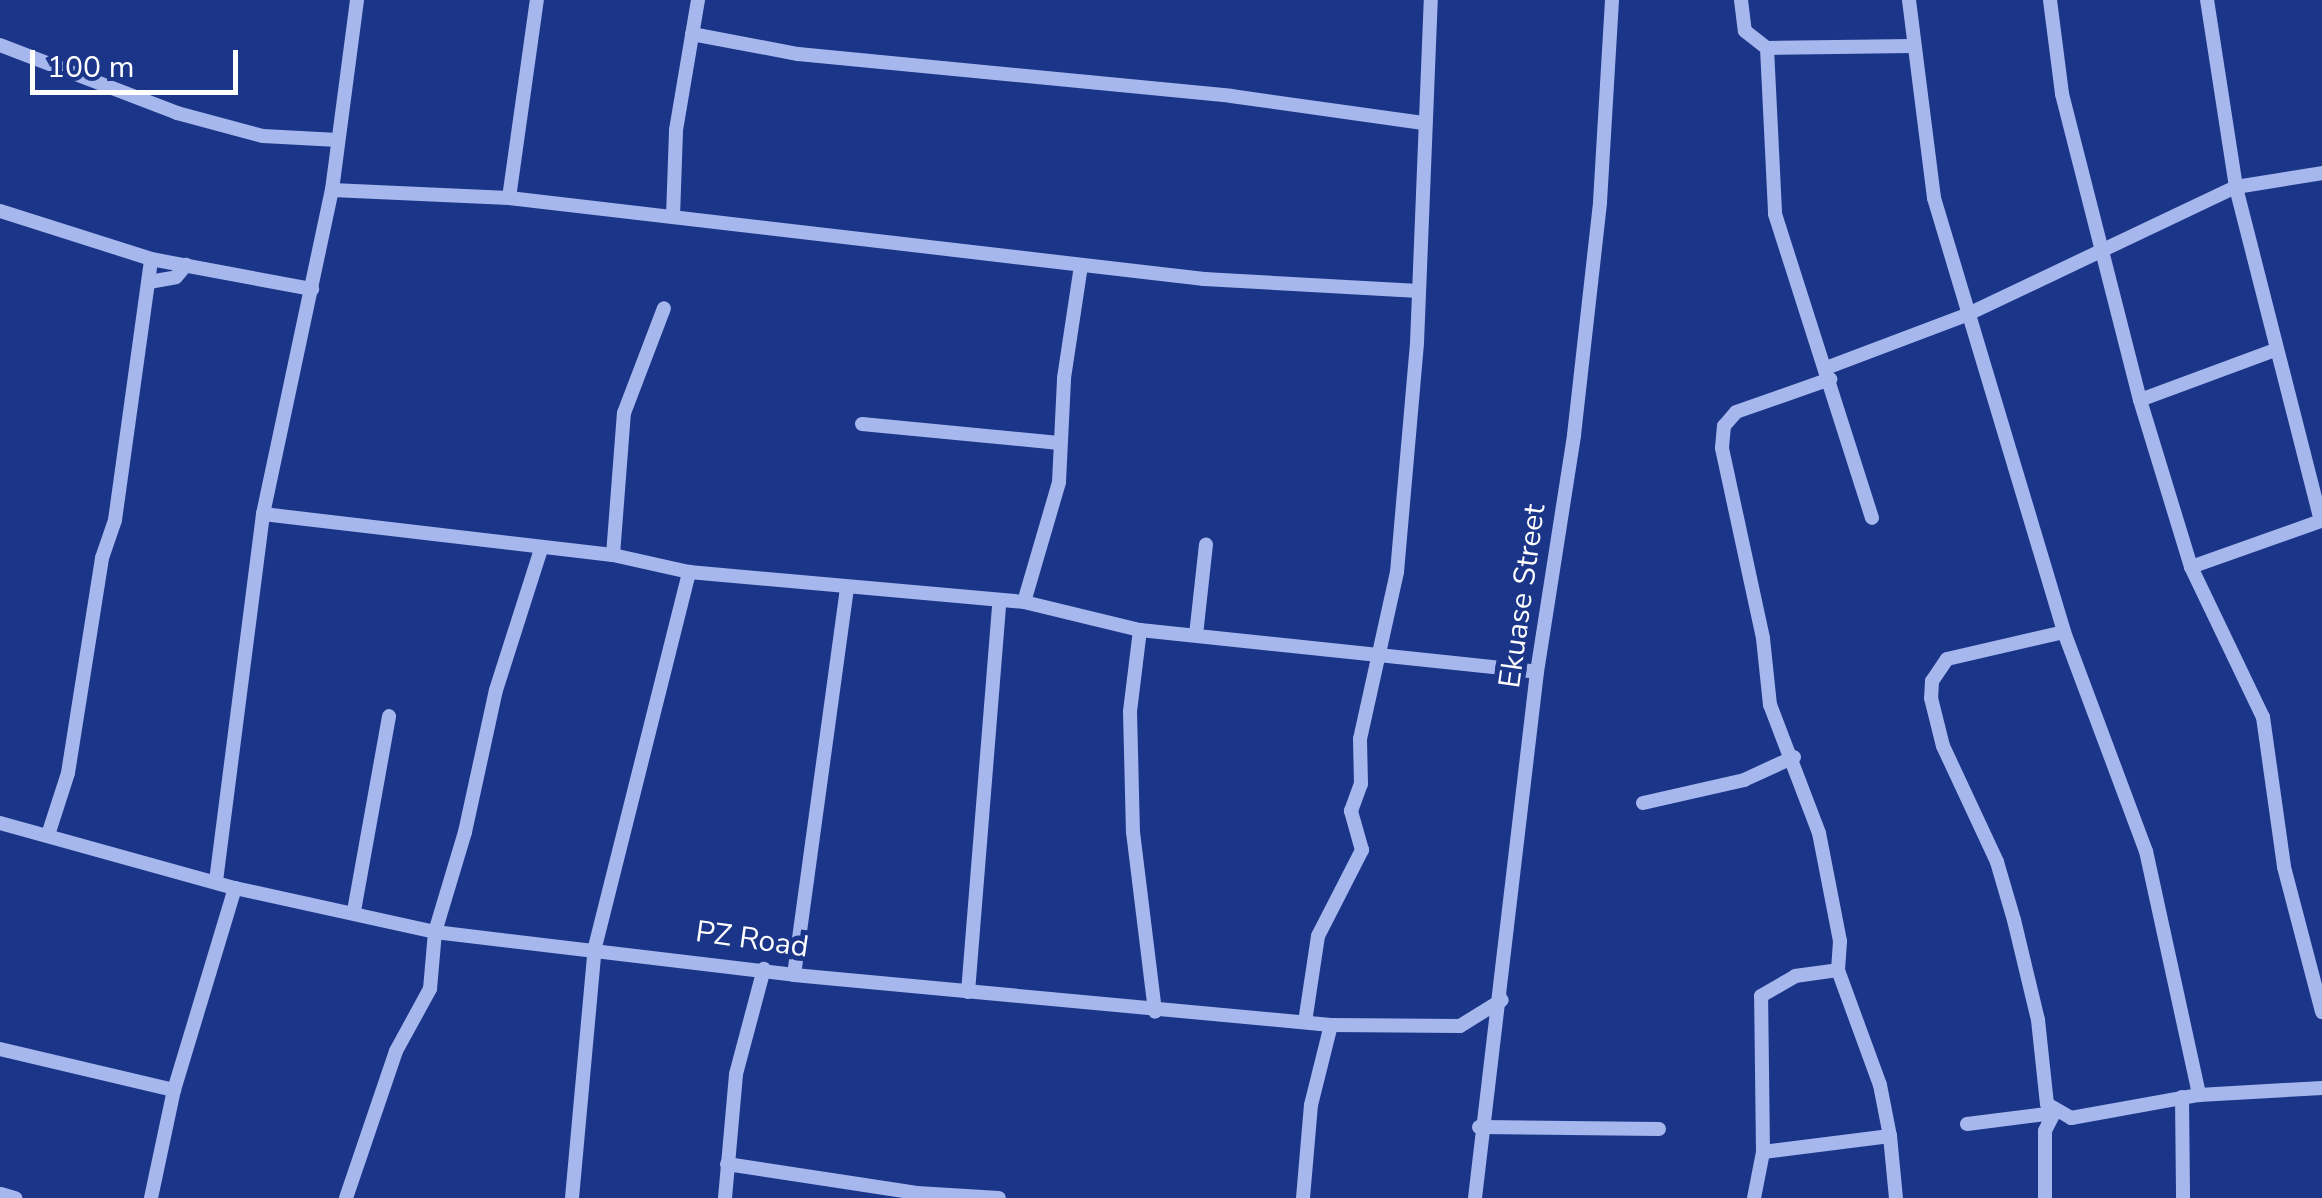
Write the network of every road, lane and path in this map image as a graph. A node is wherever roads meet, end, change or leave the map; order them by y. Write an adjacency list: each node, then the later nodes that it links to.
1 (357, 0): 15 (street)
2 (537, 0): 19 (street)
3 (698, 0): 10 (street)
4 (1430, 0): 14 (street)
5 (1612, 0): 51 (street, Ekuase Street)
6 (1741, 0): 13 (street)
7 (1909, 0): 12 (street)
8 (2050, 0): 22 (street)
9 (2207, 0): 17 (street)
10 (692, 34): 14 (street); 21 (street)
11 (0, 45): 15 (street)
12 (1912, 46): 13 (street); 30 (street)
13 (1768, 48): 32 (street)
14 (1423, 123): 28 (street)
15 (338, 140): 18 (street)
16 (2322, 174): 17 (street)
17 (2236, 188): 22 (street); 31 (street)
18 (332, 190): 19 (street); 27 (street)
19 (509, 198): 21 (street)
20 (0, 211): 23 (street)
21 (673, 217): 25 (street)
22 (2103, 252): 30 (street); 33 (street)
23 (151, 259): 24 (street); 26 (street)
24 (186, 265): 26 (street); 27 (street)
25 (1081, 266): 28 (street); 35 (street)
26 (149, 282): 56 (street)
27 (312, 289): 36 (street)
28 (1419, 291): 50 (street)
29 (664, 308): 41 (street)
30 (1966, 315): 32 (street); 48 (street)
31 (2275, 350): 33 (street); 38 (street)
32 (1828, 373): 37 (street); 53 (street)
33 (2140, 400): 42 (street)
34 (862, 424): 35 (street)
35 (1059, 442): 45 (street)
36 (263, 514): 40 (street); 57 (street)
37 (1872, 518)
38 (2322, 522): 42 (street)
39 (1206, 545): 49 (street)
40 (540, 549): 41 (street); 60 (street)
41 (613, 555): 43 (street)
42 (2191, 567): 68 (street)
43 (689, 572): 44 (street); 61 (street)
44 (847, 588): 46 (street); 64 (street)
45 (1024, 602): 46 (street); 47 (street)
46 (999, 604): 65 (street)
47 (1140, 630): 49 (street); 67 (street)
48 (2064, 632): 74 (street); 76 (street)
49 (1196, 634): 50 (street)
50 (1377, 650): 51 (street); 69 (street)
51 (1537, 672): 66 (street, Ekuase Street)
52 (389, 716): 59 (street)
53 (1794, 757): 54 (street); 63 (street)
54 (1643, 803)
55 (0, 823): 56 (street, PZ Road)
56 (48, 835): 57 (street, PZ Road)
57 (216, 881): 58 (street, PZ Road)
58 (234, 888): 59 (street, PZ Road); 73 (street)
59 (354, 912): 60 (street, PZ Road)
60 (435, 932): 61 (street, PZ Road); 86 (street)
61 (595, 947): 62 (street, PZ Road); 87 (street)
62 (764, 969): 64 (street, PZ Road); 82 (street)
63 (1838, 970): 80 (street); 81 (street)
64 (794, 974): 65 (street, PZ Road)
65 (968, 992): 67 (street, PZ Road)
66 (1502, 1000): 70 (street, PZ Road); 78 (street, Ekuase Street)
67 (1155, 1012): 69 (street, PZ Road)
68 (2322, 1012)
69 (1305, 1022): 70 (street, PZ Road)
70 (1330, 1024): 90 (street)
71 (0, 1049): 73 (street)
72 (2322, 1088): 74 (street)
73 (174, 1090): 85 (street)
74 (2199, 1095): 75 (street)
75 (2182, 1097): 76 (street); 95 (street)
76 (2054, 1113): 77 (street); 94 (street)
77 (1967, 1124)
78 (1479, 1126): 79 (street); 91 (street, Ekuase Street)
79 (1659, 1128)
80 (1890, 1136): 81 (street); 93 (street)
81 (1762, 1152): 92 (street)
82 (728, 1164): 88 (street); 89 (street)
83 (0, 1194): 84 (street)
84 (15, 1198)
85 (151, 1198)
86 (346, 1198)
87 (572, 1198)
88 (725, 1198)
89 (998, 1198)
90 (1302, 1198)
91 (1475, 1198)
92 (1754, 1198)
93 (1896, 1198)
94 (2044, 1198)
95 (2183, 1198)

